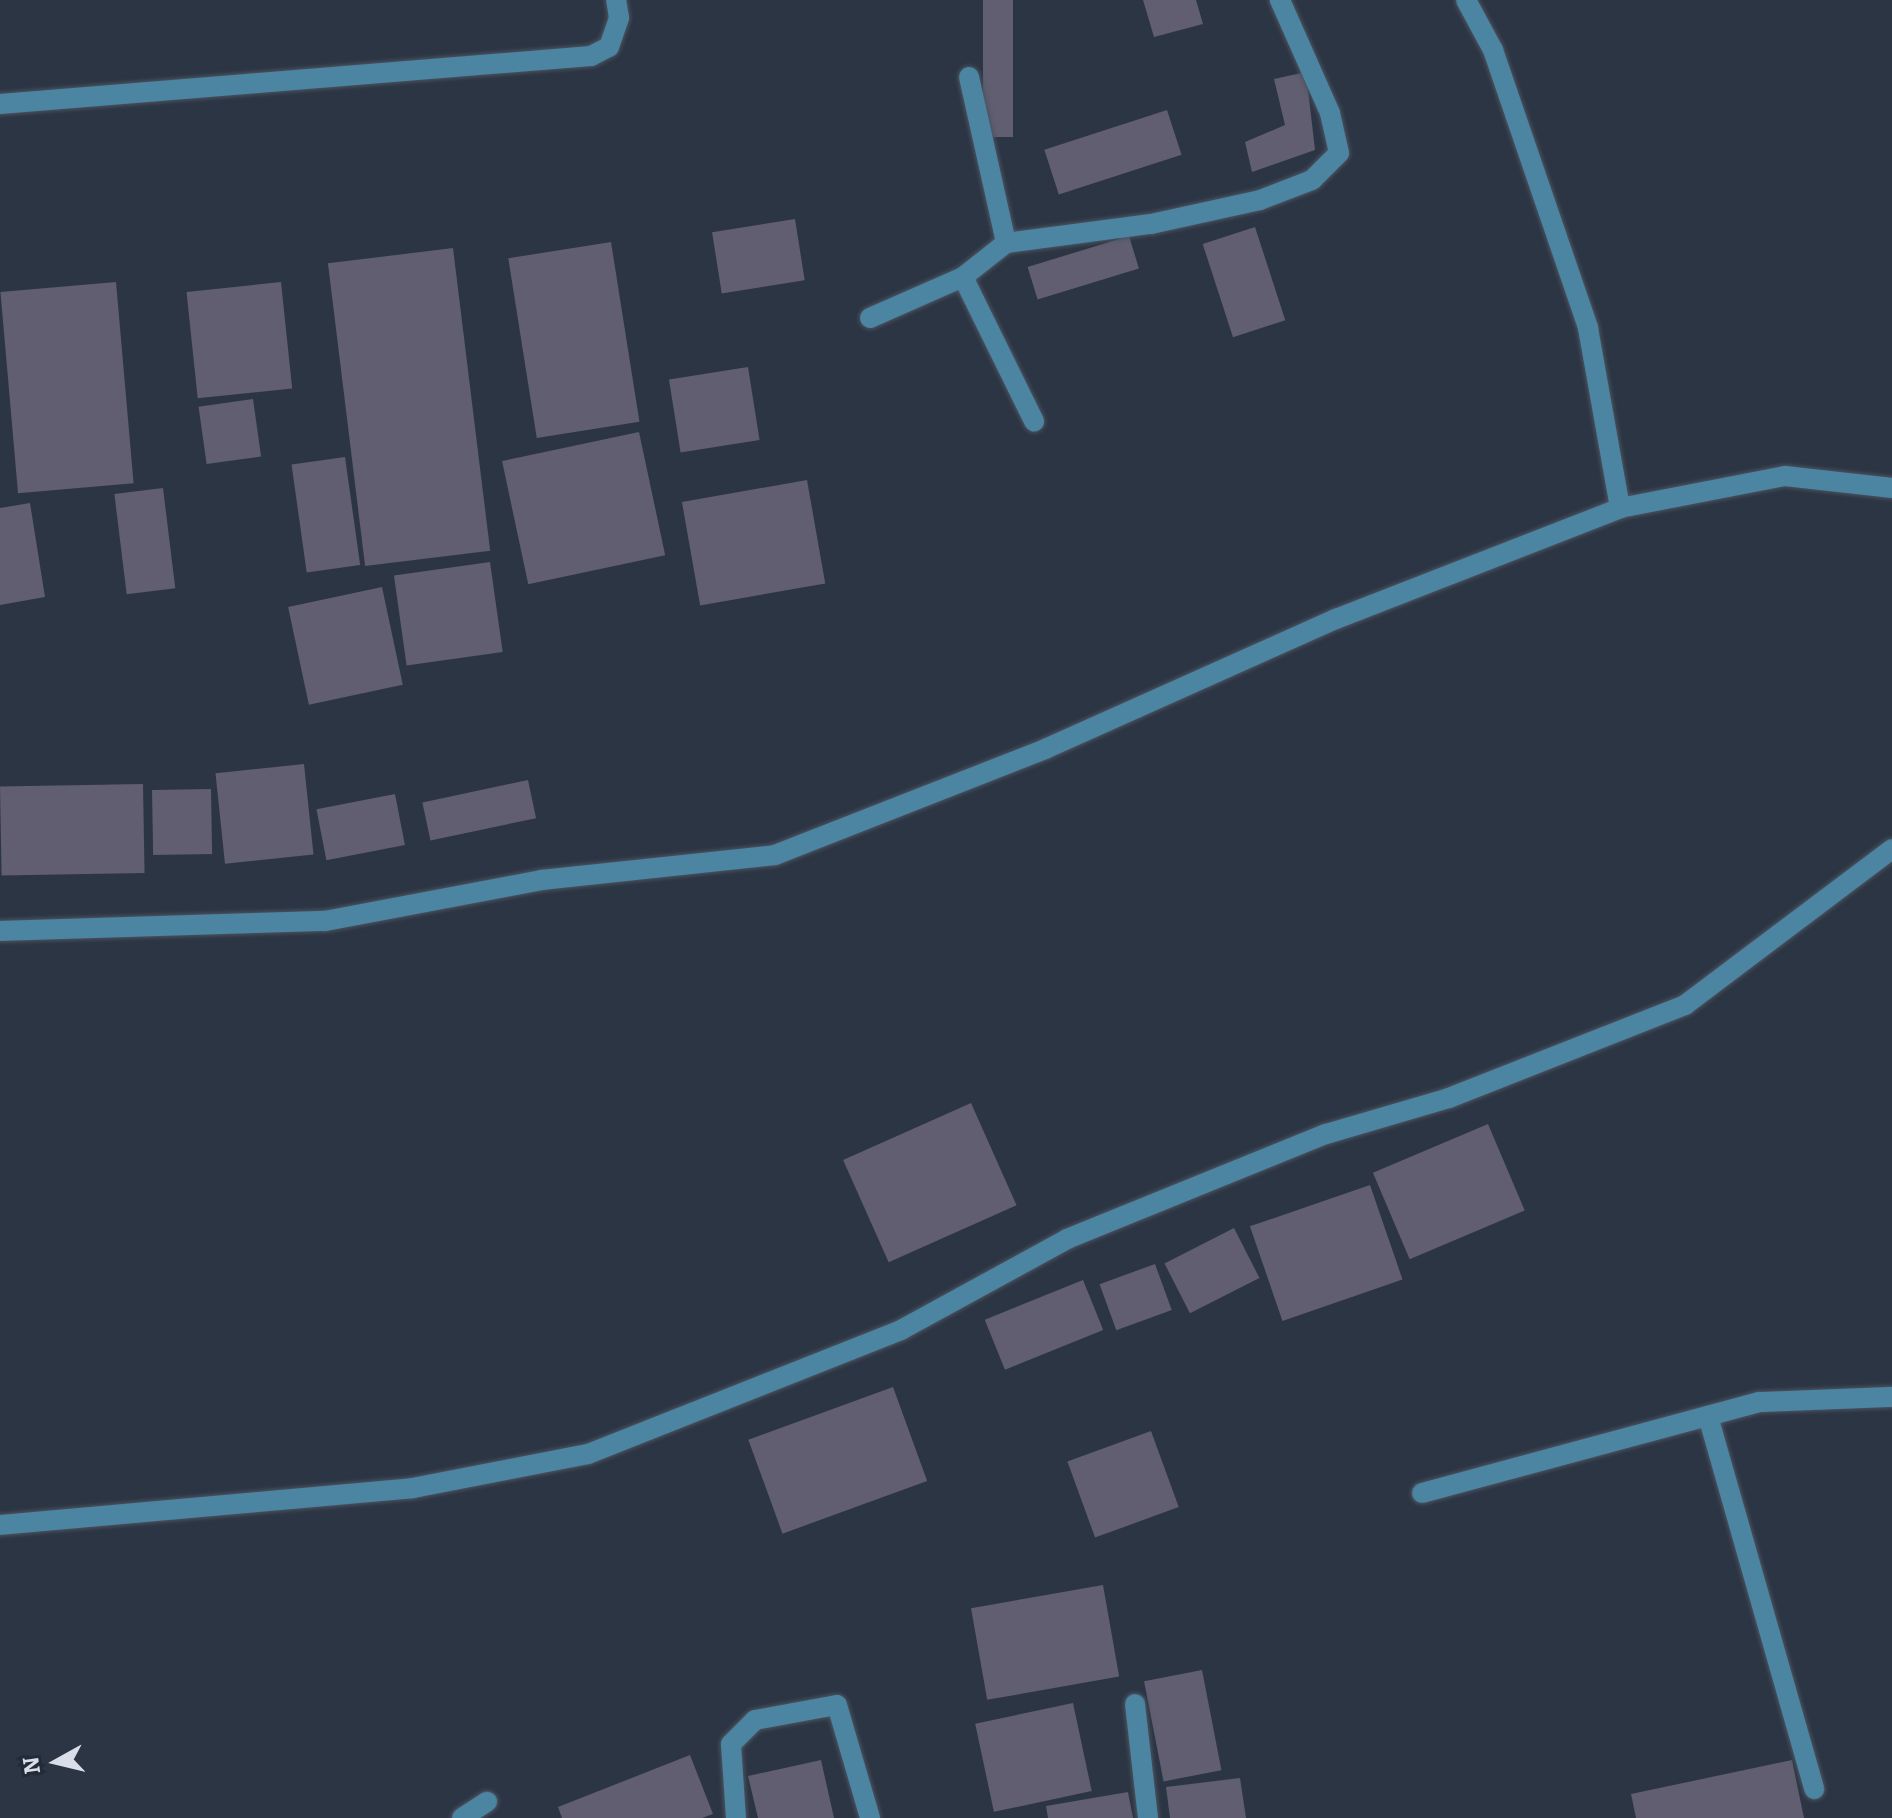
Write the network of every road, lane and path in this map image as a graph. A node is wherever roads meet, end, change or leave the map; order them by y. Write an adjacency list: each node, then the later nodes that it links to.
1 (616, 0): 5 (street)
2 (1280, 0): 6 (street)
3 (1466, 0): 11 (street)
4 (969, 77): 6 (street)
5 (0, 104)
6 (1006, 243): 7 (street)
7 (963, 277): 8 (street); 9 (street)
8 (870, 318)
9 (1034, 421)
10 (1892, 488): 11 (street)
11 (1620, 508): 13 (street)
12 (1892, 849): 17 (street)
13 (0, 931)
14 (1892, 1397): 15 (street)
15 (1708, 1416): 16 (street); 19 (street)
16 (1422, 1493)
17 (0, 1525)
18 (1135, 1704): 24 (street)
19 (1814, 1789)
20 (487, 1802): 21 (street)
21 (462, 1818)
22 (736, 1818): 23 (street)
23 (870, 1818)
24 (1148, 1818)

